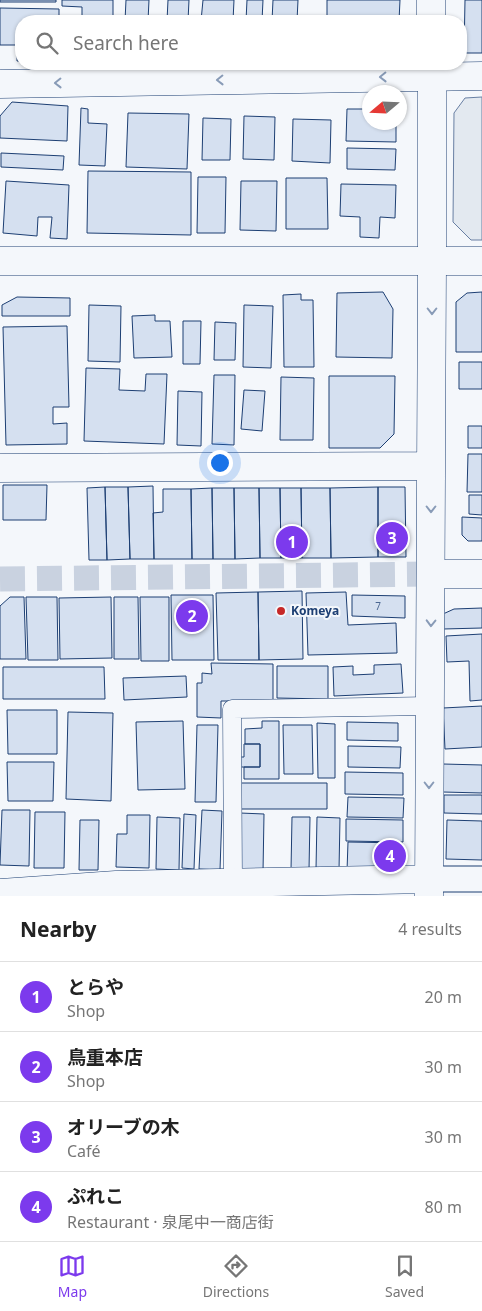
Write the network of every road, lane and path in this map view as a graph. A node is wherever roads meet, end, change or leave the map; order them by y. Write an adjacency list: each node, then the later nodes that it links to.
1 (431, 0): 2 (street)
2 (431, 15)
3 (432, 70): 4 (street); 5 (street, one-way to 5); 8 (street)
4 (482, 76)
5 (0, 84)
6 (0, 261): 8 (street)
7 (482, 261): 8 (street)
8 (432, 263): 9 (street, one-way to 9)
9 (431, 466): 10 (street); 11 (street, one-way to 11)
10 (0, 468)
11 (431, 574): 12 (street); 13 (street, one-way to 13)
12 (482, 574)
13 (430, 706): 15 (lane); 16 (street, one-way to 16)
14 (482, 879): 16 (street)
15 (233, 883): 17 (street); 18 (street)
16 (429, 888): 17 (street)
17 (274, 889)
18 (115, 890): 19 (street)
19 (0, 893)

